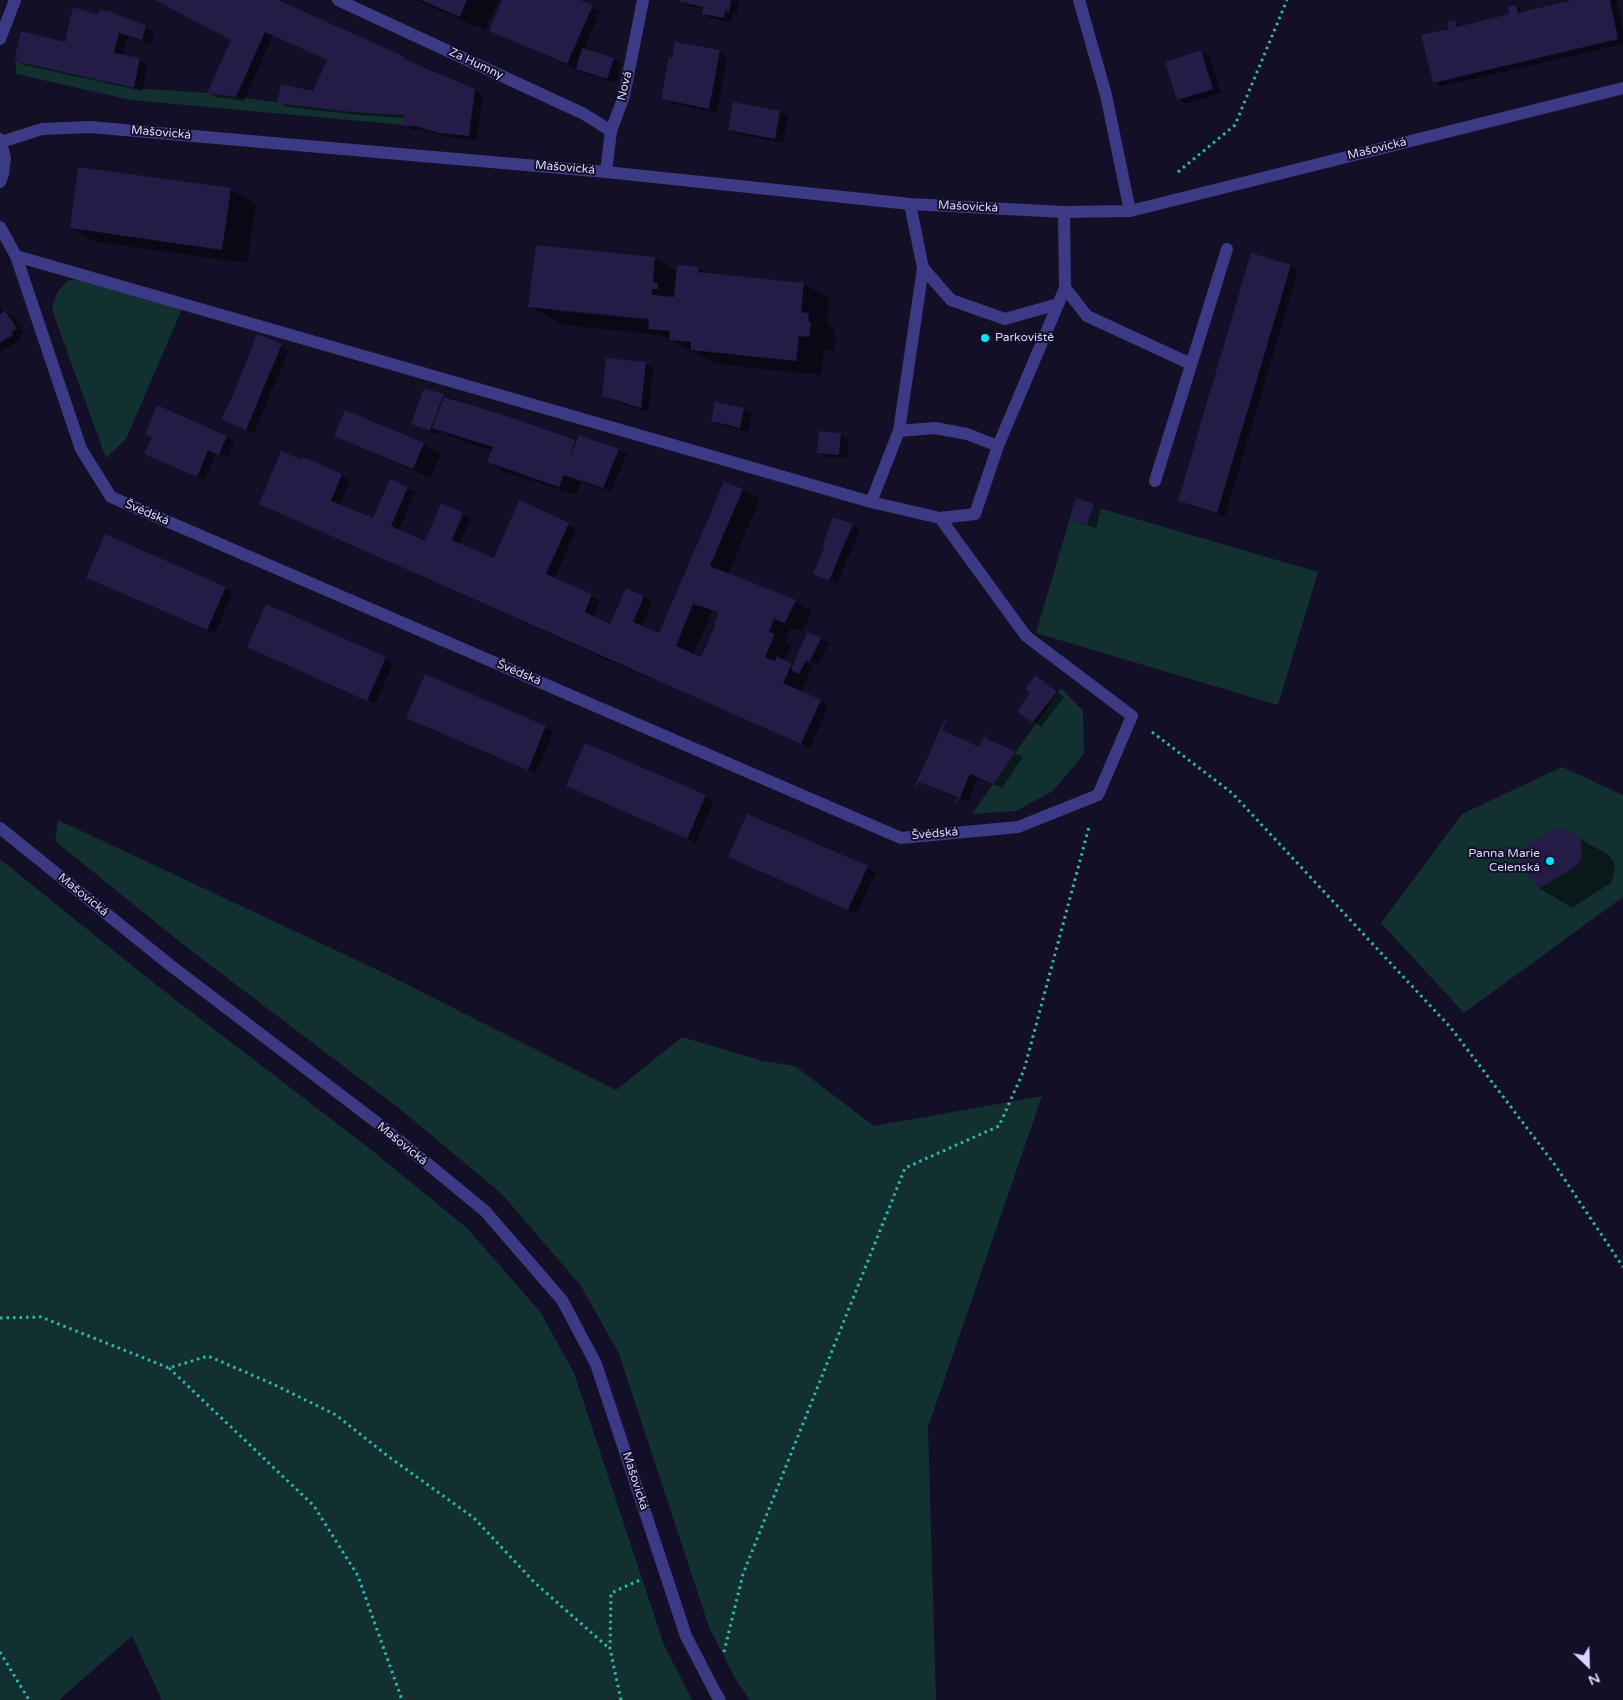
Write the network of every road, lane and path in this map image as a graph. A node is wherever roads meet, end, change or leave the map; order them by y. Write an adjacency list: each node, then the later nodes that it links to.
1 (15, 0): 6 (street)
2 (338, 0): 8 (street, Za Humny)
3 (643, 0): 8 (street, Nová)
4 (1079, 0): 14 (street)
5 (1287, 0): 11 (path)
6 (0, 40)
7 (1623, 88): 14 (street, Mašovická)
8 (611, 131): 10 (street, Nová)
9 (1, 140): 10 (street, Mašovická); 12 (street, Mašovická)
10 (606, 172): 13 (street, Mašovická)
11 (1175, 174)
12 (0, 182)
13 (910, 204): 15 (street, Mašovická); 19 (street)
14 (1130, 211): 15 (street, Mašovická)
15 (1064, 212): 20 (street)
16 (0, 227): 18 (street, Švédská)
17 (1227, 249): 22 (street)
18 (16, 256): 26 (street); 29 (street, Švédská)
19 (922, 268): 21 (street); 23 (street)
20 (1065, 288): 21 (street); 22 (street)
21 (1058, 304): 24 (street)
22 (1191, 364): 25 (street)
23 (899, 432): 24 (street); 26 (street)
24 (998, 446): 27 (street)
25 (1155, 481)
26 (871, 502): 27 (street)
27 (940, 518): 28 (street)
28 (1132, 716): 29 (street); 31 (path)
29 (1098, 795): 37 (path)
30 (0, 828): 34 (street, Mašovická)
31 (1623, 1267)
32 (0, 1318): 33 (path)
33 (169, 1368): 35 (path); 39 (path)
34 (664, 1568): 35 (path); 37 (street, Mašovická)
35 (610, 1649): 40 (path)
36 (0, 1652): 38 (path)
37 (717, 1696)
38 (29, 1700)
39 (402, 1700)
40 (621, 1700)

